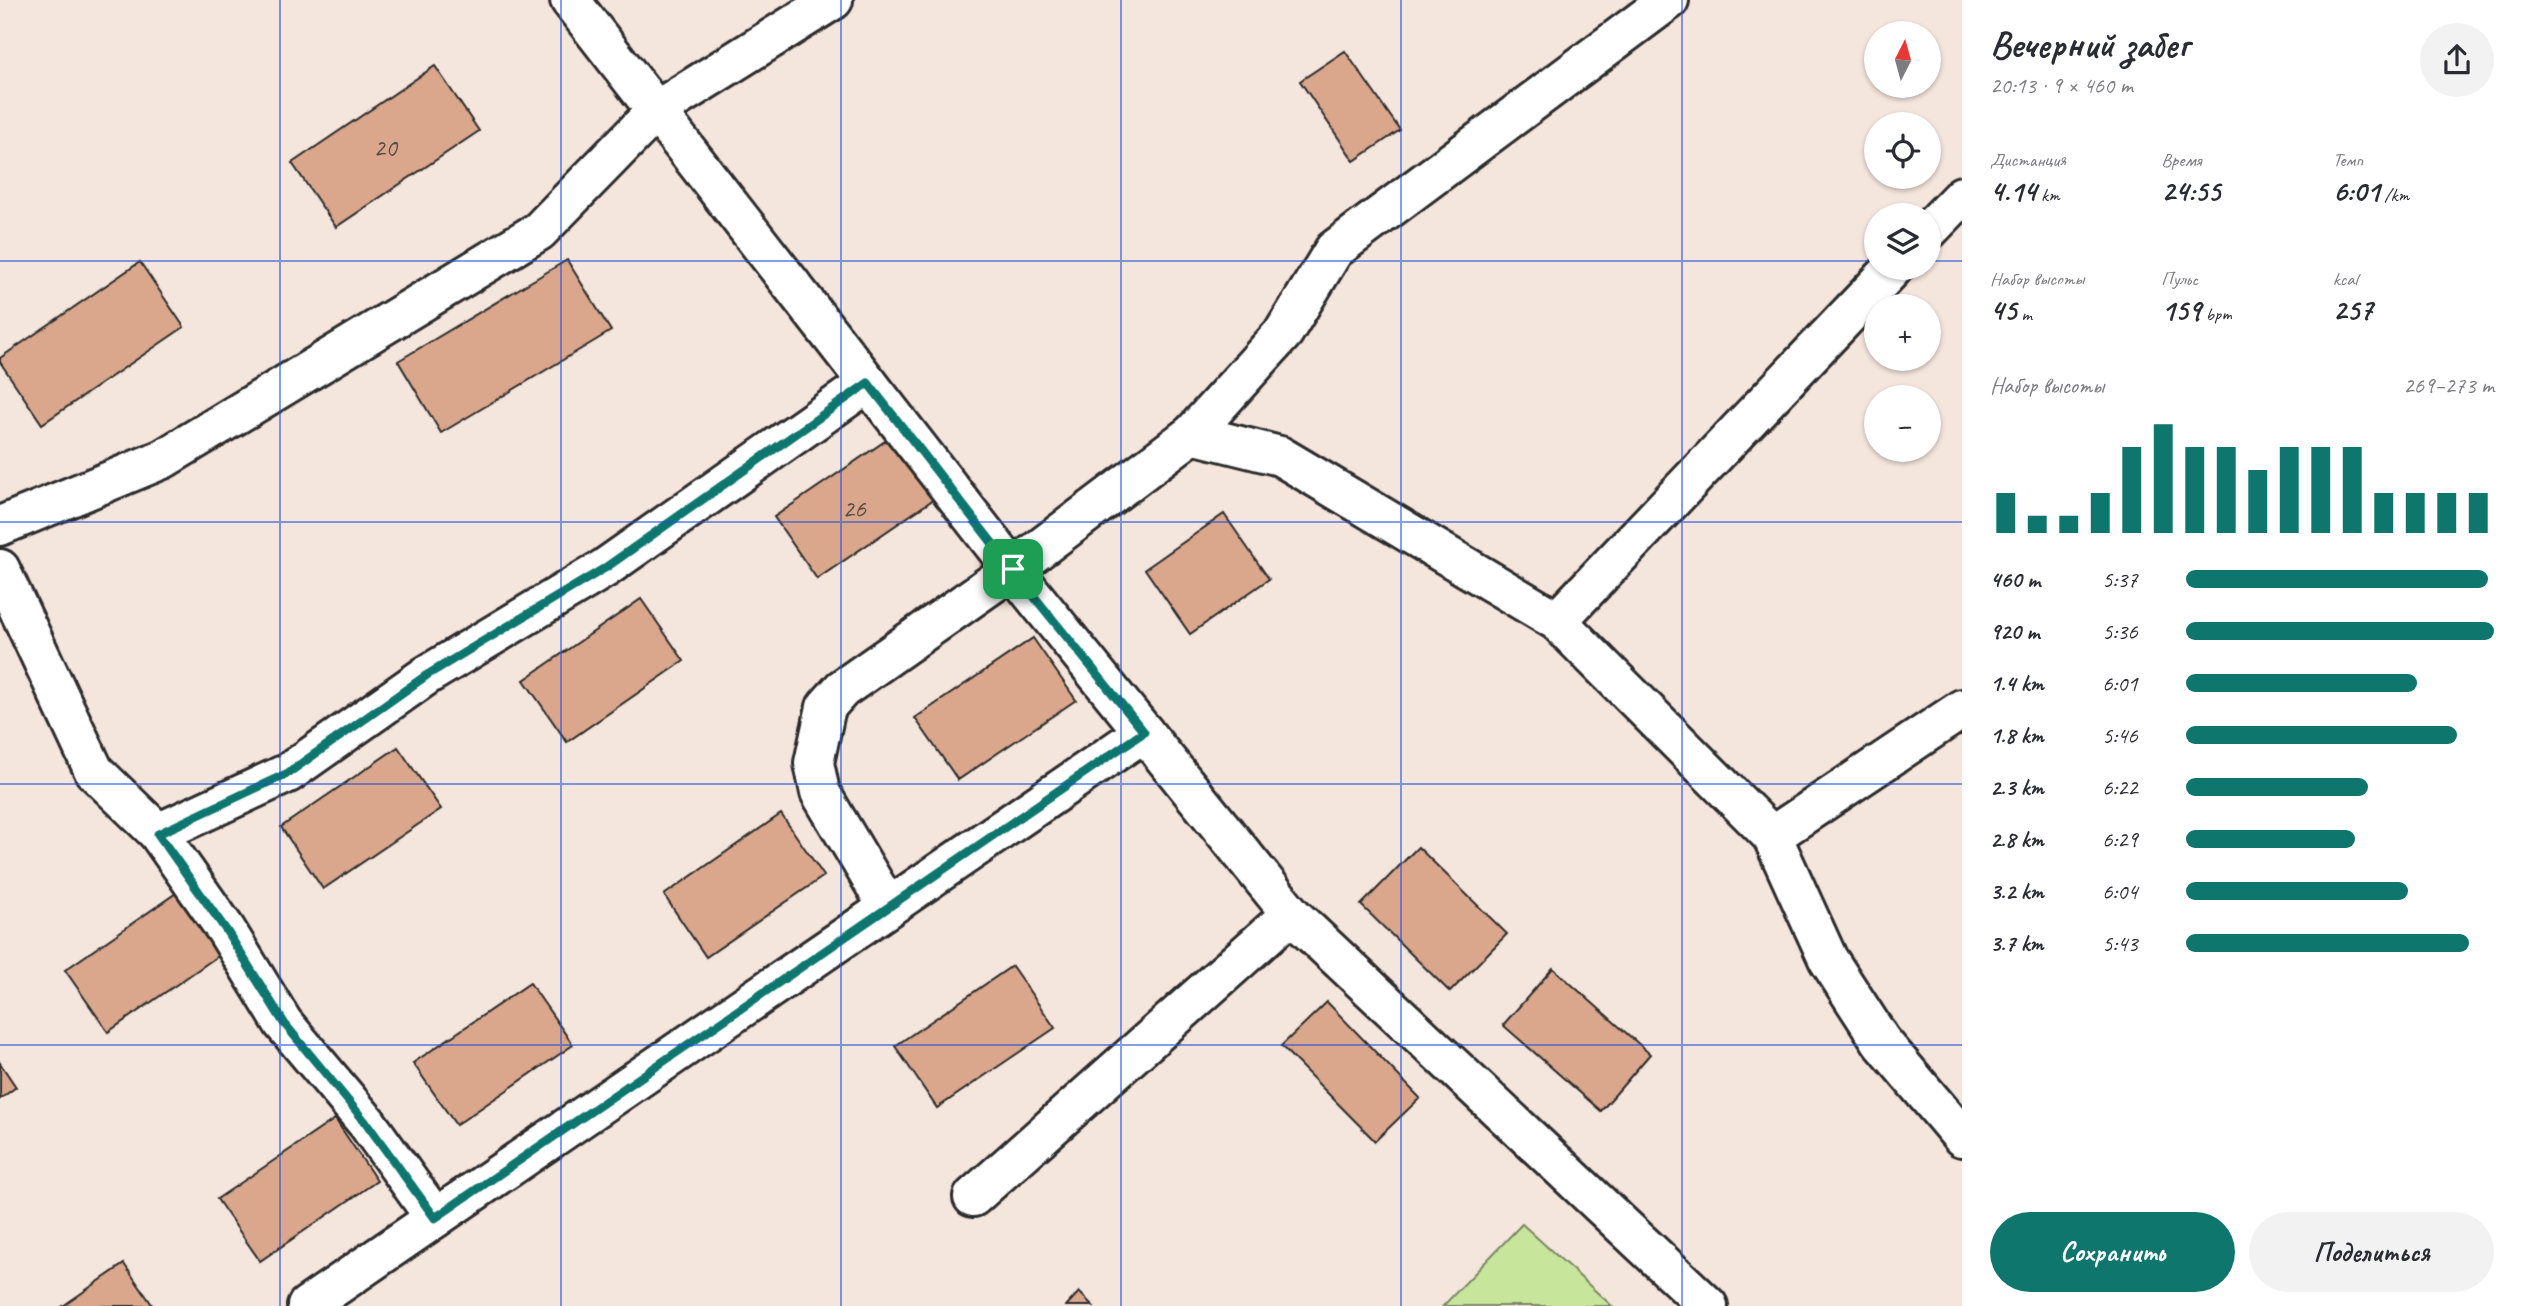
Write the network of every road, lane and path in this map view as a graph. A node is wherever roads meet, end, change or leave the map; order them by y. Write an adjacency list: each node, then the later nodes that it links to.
1 (570, 0): 4 (street)
2 (833, 0): 4 (street)
3 (1669, 0): 9 (street)
4 (657, 110): 8 (street); 10 (street)
5 (1962, 195): 6 (street)
6 (1941, 217)
7 (1882, 280): 13 (street)
8 (868, 383): 12 (street); 16 (street)
9 (1192, 434): 12 (street); 13 (street)
10 (0, 526)
11 (0, 569): 16 (street)
12 (1013, 569): 15 (street); 18 (street)
13 (1557, 621): 17 (street)
14 (1962, 709): 17 (street)
15 (1144, 732): 18 (street); 19 (street)
16 (158, 834): 22 (street)
17 (1772, 836): 20 (street)
18 (888, 907): 22 (street)
19 (1291, 914): 21 (street); 24 (street)
20 (1962, 1137)
21 (974, 1197)
22 (435, 1218): 23 (street)
23 (307, 1306)
24 (1708, 1306)

